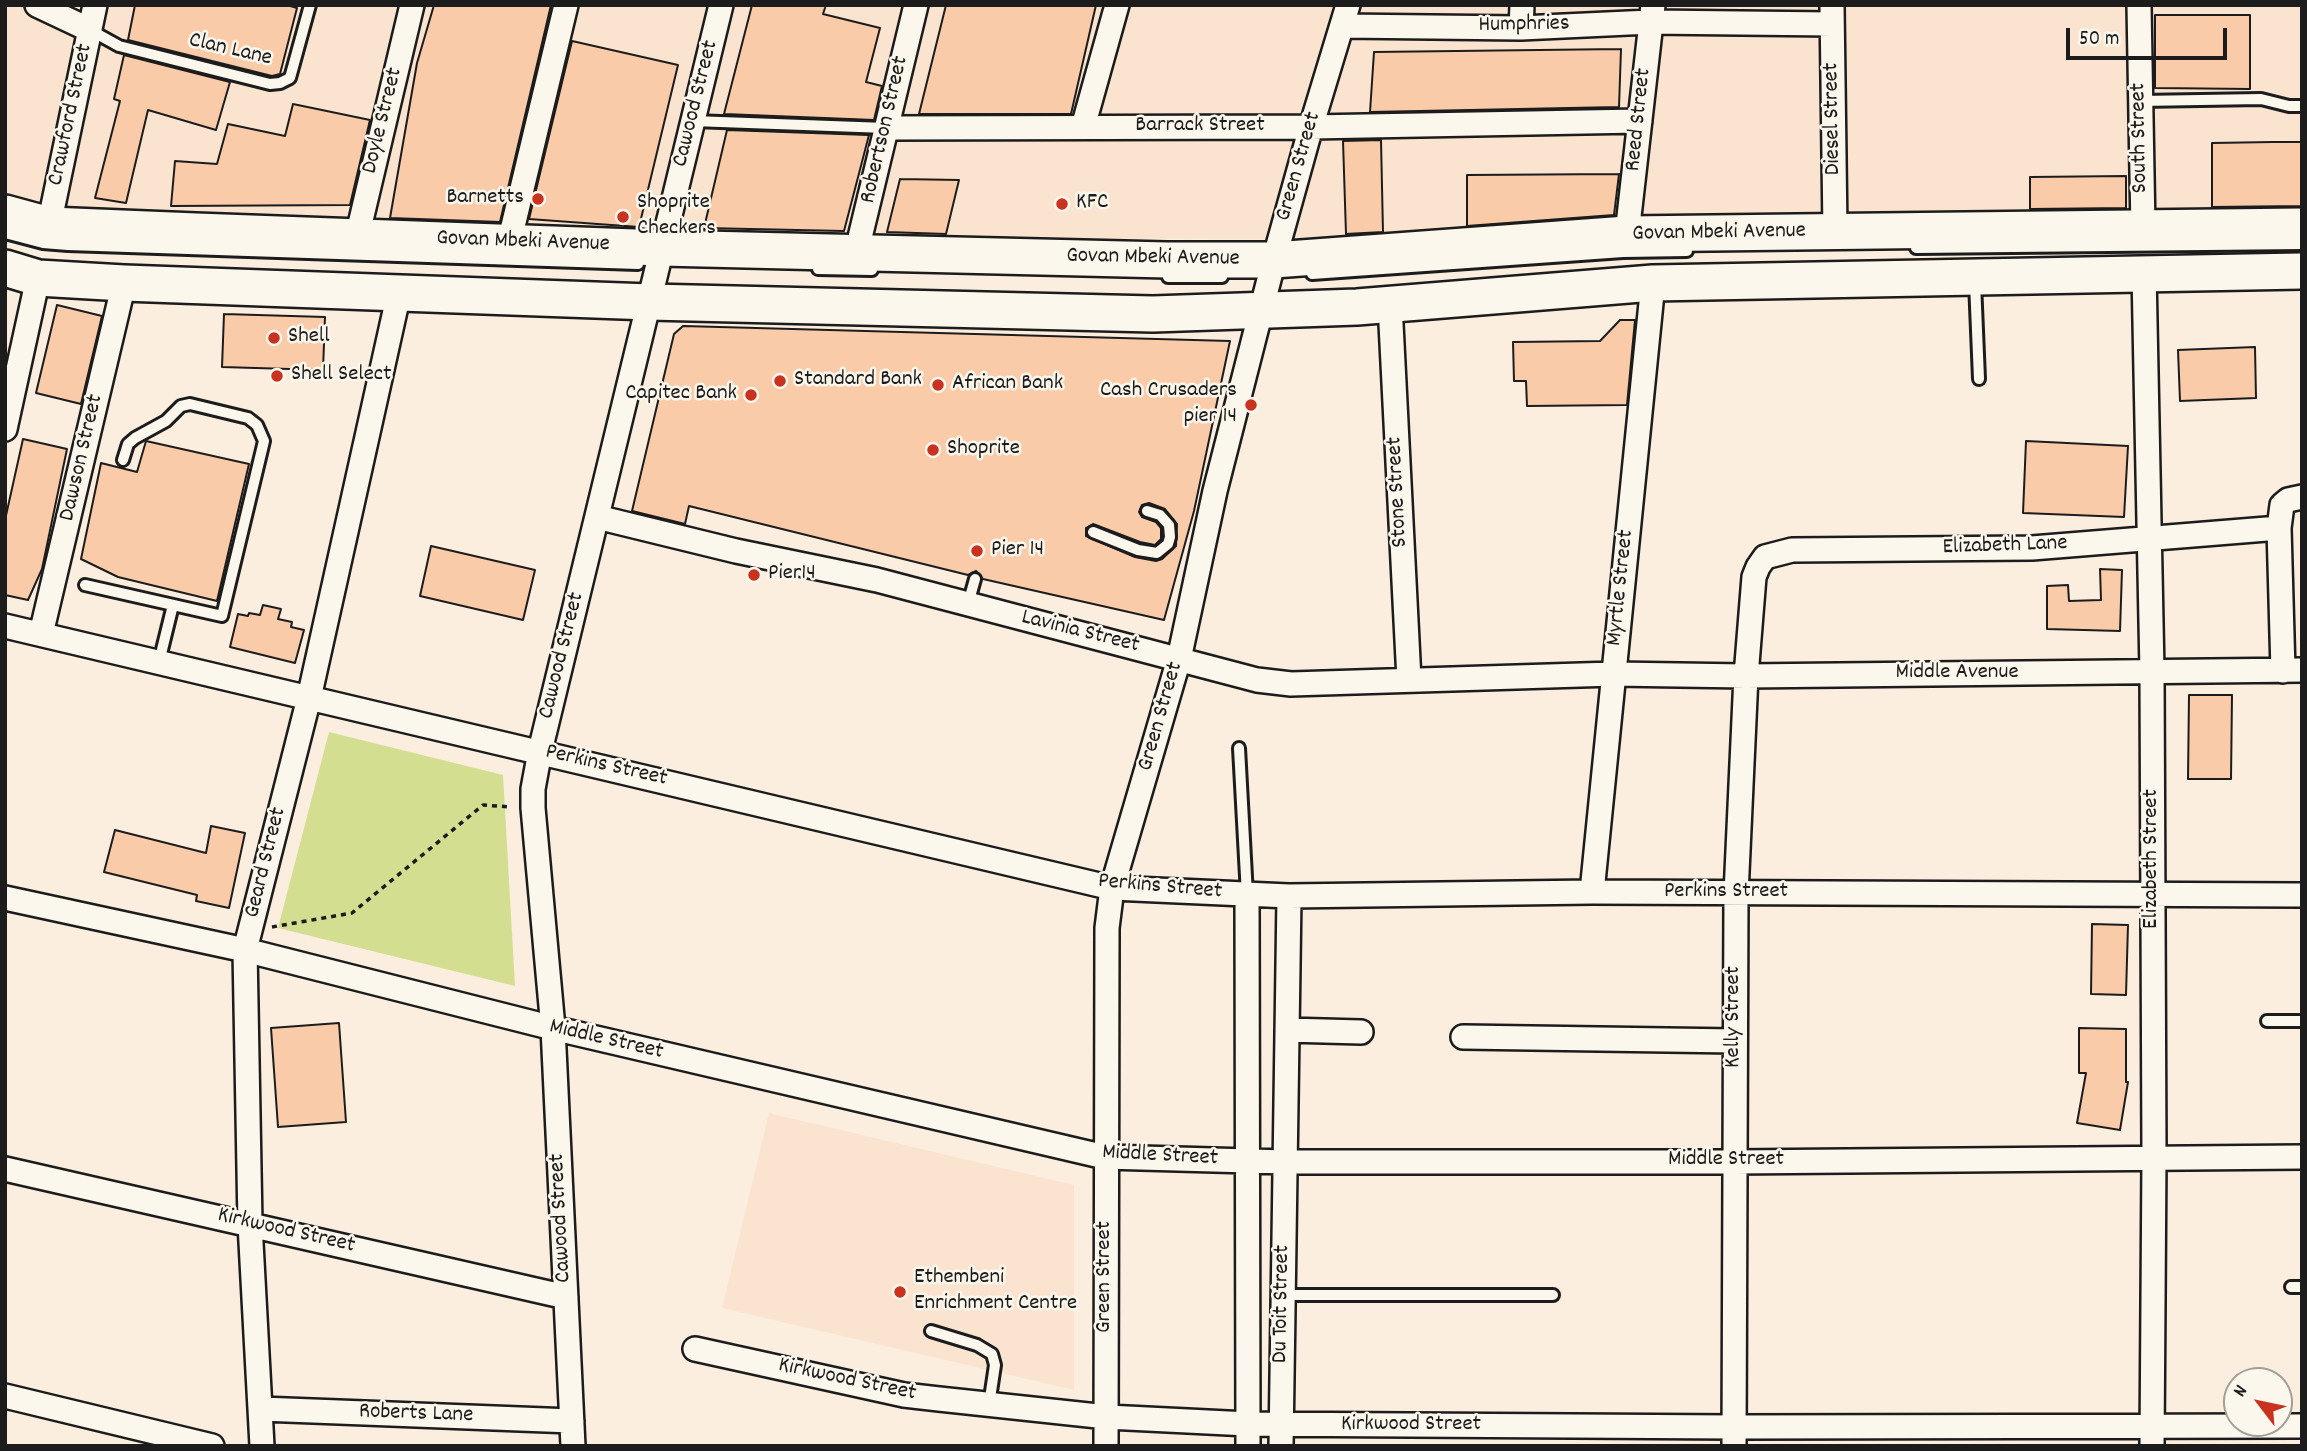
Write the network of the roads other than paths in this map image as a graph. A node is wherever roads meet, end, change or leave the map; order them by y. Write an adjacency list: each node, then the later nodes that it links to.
1 (37, 5): 14 (street)
2 (95, 5): 14 (street, Crawford Street)
3 (310, 5): 14 (lane, Clan Lane)
4 (411, 5): 29 (street, Doyle Street)
5 (566, 5): 30 (street)
6 (721, 5): 17 (street, Cawood Street)
7 (916, 5): 21 (street, Robertson Street)
8 (1117, 5): 19 (street)
9 (2139, 5): 15 (street, South Street)
10 (1652, 14): 11 (street, Humphries); 13 (street, Humphries); 18 (street, Reed Street)
11 (1832, 14): 26 (street, Diesel Street)
12 (1345, 16): 13 (street, Humphries); 20 (street, Green Street)
13 (1522, 17)
14 (90, 30): 23 (street, Crawford Street)
15 (2140, 101): 16 (lane); 25 (street, South Street)
16 (2302, 106)
17 (692, 121): 21 (lane); 43 (street, Cawood Street)
18 (1640, 121): 20 (street, Barrack Street); 28 (street, Reed Street)
19 (1083, 127): 20 (street, Barrack Street); 21 (street, Barrack Street)
20 (1311, 127): 48 (street, Green Street)
21 (886, 128): 35 (street, Robertson Street)
22 (5, 213): 23 (main road, Govan Mbeki Avenue)
23 (49, 225): 29 (main road, Govan Mbeki Avenue)
24 (2302, 226): 25 (main road, Govan Mbeki Avenue)
25 (2143, 230): 26 (main road, Govan Mbeki Avenue)
26 (1835, 232): 28 (main road, Govan Mbeki Avenue)
27 (5, 233): 43 (lane)
28 (1627, 234): 48 (main road, Govan Mbeki Avenue)
29 (357, 237): 30 (main road, Govan Mbeki Avenue)
30 (509, 243): 43 (main road, Govan Mbeki Avenue)
31 (2302, 244): 32 (lane)
32 (1909, 248)
33 (1692, 251): 41 (lane)
34 (2302, 260): 36 (lane)
35 (868, 262): 37 (lane); 43 (main road, Govan Mbeki Avenue); 48 (main road, Govan Mbeki Avenue)
36 (2108, 263)
37 (812, 269)
38 (2302, 271): 39 (main road, Govan Mbeki Avenue)
39 (2144, 272): 42 (main road, Govan Mbeki Avenue); 59 (street, Elizabeth Street)
40 (21, 273): 46 (main road, Govan Mbeki Avenue); 52 (street)
41 (1306, 274)
42 (1975, 276): 47 (main road, Govan Mbeki Avenue); 51 (lane)
43 (658, 277): 48 (main road, Govan Mbeki Avenue); 49 (main road, Govan Mbeki Avenue); 56 (street, Cawood Street)
44 (1158, 277): 45 (lane)
45 (1229, 277)
46 (124, 283): 49 (main road, Govan Mbeki Avenue); 66 (street, Dawson Street)
47 (1653, 283): 50 (main road, Govan Mbeki Avenue); 71 (street, Myrtle Street)
48 (1268, 285): 50 (main road, Govan Mbeki Avenue); 67 (street, Green Street)
49 (399, 293): 74 (street, Geard Street)
50 (1390, 304): 73 (street, Stone Street)
51 (1979, 379)
52 (5, 429)
53 (123, 460): 64 (lane)
54 (2302, 497): 57 (street)
55 (1147, 512): 58 (lane)
56 (597, 517): 63 (street, Lavinia Street); 76 (street, Cawood Street)
57 (2279, 528): 59 (street, Elizabeth Lane); 69 (street)
58 (1093, 532)
59 (2151, 539): 62 (street, Elizabeth Lane); 70 (street, Elizabeth Street)
60 (975, 579): 63 (lane)
61 (85, 585): 64 (lane)
62 (1753, 588): 72 (street, Kelly Street)
63 (968, 604): 67 (street, Lavinia Street)
64 (173, 605): 68 (lane)
65 (5, 626): 66 (street, Perkins Street)
66 (41, 634): 68 (street, Perkins Street)
67 (1179, 659): 73 (street, Lavinia Street); 77 (street, Green Street)
68 (159, 662): 74 (street, Perkins Street)
69 (2292, 670): 70 (street, Middle Avenue)
70 (2152, 672): 72 (street, Middle Avenue); 80 (street, Elizabeth Street)
71 (1613, 674): 72 (street, Middle Avenue); 73 (street, Lavinia Street); 78 (street, Myrtle Street)
72 (1746, 676): 79 (street, Kelly Street)
73 (1409, 680)
74 (309, 698): 76 (street, Perkins Street); 85 (street, Geard Street)
75 (1239, 748): 81 (lane)
76 (540, 751): 77 (street, Perkins Street); 88 (street, Cawood Street)
77 (1112, 888): 81 (street, Perkins Street); 94 (street, Green Street)
78 (1592, 892): 79 (street, Perkins Street); 82 (street, Perkins Street)
79 (1736, 894): 80 (street, Perkins Street); 92 (street, Kelly Street)
80 (2153, 894): 83 (street, Perkins Street); 93 (street, Elizabeth Street)
81 (1247, 895): 82 (street, Perkins Street); 96 (street)
82 (1289, 895): 89 (street, Du Toit Street)
83 (2302, 895)
84 (5, 898): 85 (street, Middle Street)
85 (248, 940): 88 (street, Middle Street); 100 (street, Geard Street)
86 (2267, 1021): 87 (lane)
87 (2302, 1021)
88 (553, 1028): 94 (street, Middle Street); 103 (street, Cawood Street)
89 (1287, 1030): 90 (street); 97 (street, Du Toit Street)
90 (1361, 1032)
91 (1463, 1037): 92 (street)
92 (1735, 1041): 98 (street, Kelly Street)
93 (2154, 1156): 95 (street, Middle Street); 98 (street, Middle Street); 115 (street, Elizabeth Street)
94 (1105, 1157): 96 (street, Middle Street); 109 (street, Green Street)
95 (2302, 1157)
96 (1247, 1161): 97 (street, Middle Street); 112 (street)
97 (1286, 1162): 98 (street, Middle Street); 101 (street, Du Toit Street)
98 (1734, 1162): 114 (street, Kelly Street)
99 (5, 1169): 100 (street, Kirkwood Street)
100 (250, 1224): 103 (street, Kirkwood Street); 108 (street, Geard Street)
101 (1283, 1296): 102 (lane); 113 (street, Du Toit Street)
102 (1553, 1296)
103 (566, 1297): 110 (street, Cawood Street)
104 (931, 1331): 107 (lane)
105 (695, 1349): 107 (street, Kirkwood Street)
106 (5, 1396): 116 (street)
107 (989, 1405): 109 (street, Kirkwood Street)
108 (261, 1409): 110 (street, Roberts Lane); 117 (street, Geard Street)
109 (1107, 1417): 112 (street, Kirkwood Street); 119 (street, Green Street)
110 (572, 1421): 118 (street, Cawood Street)
111 (2302, 1426): 115 (street, Kirkwood Street)
112 (1248, 1435): 113 (street, Kirkwood Street)
113 (1280, 1436): 114 (street, Kirkwood Street)
114 (1734, 1436): 115 (street, Kirkwood Street)
115 (2151, 1437)
116 (212, 1446)
117 (262, 1446)
118 (573, 1446)
119 (1106, 1446)

